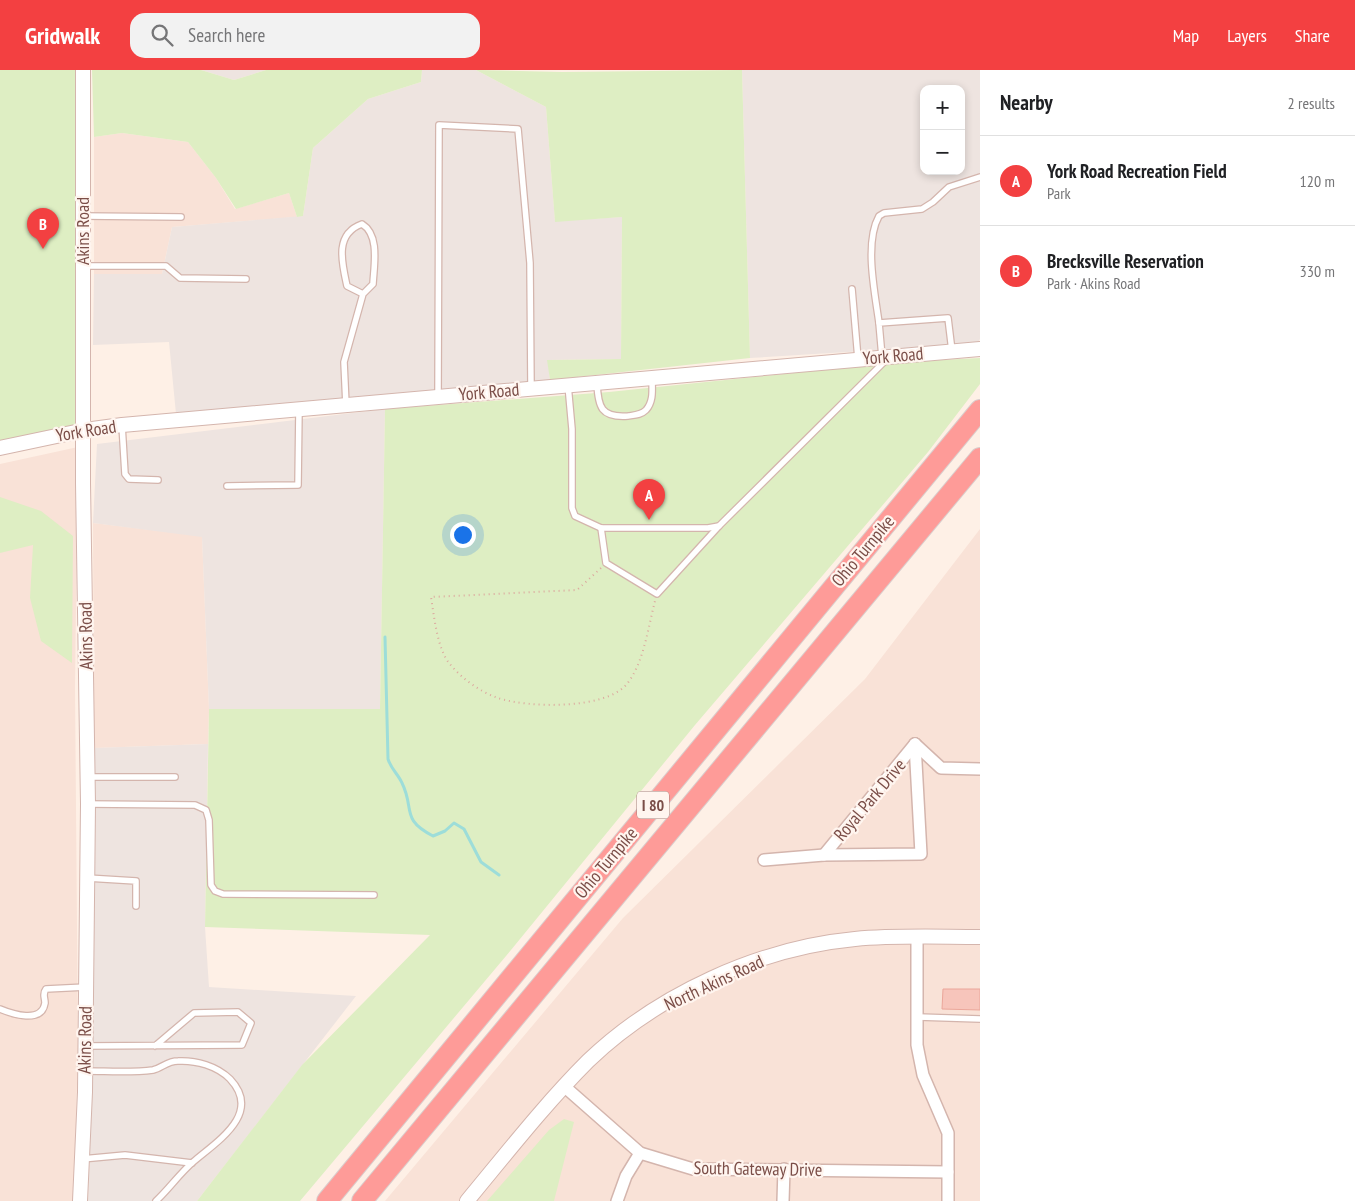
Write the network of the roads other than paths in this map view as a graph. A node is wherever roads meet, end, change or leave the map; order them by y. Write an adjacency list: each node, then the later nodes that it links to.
1 (83, 70): 3 (street, Akins Road)
2 (980, 177): 9 (lane)
3 (83, 216): 4 (lane); 5 (street, Akins Road)
4 (181, 217)
5 (83, 266): 6 (lane); 23 (street, Akins Road)
6 (246, 279)
7 (852, 289): 13 (lane)
8 (363, 294): 8 (lane); 19 (lane)
9 (879, 322): 11 (lane); 12 (lane)
10 (980, 349): 11 (street, York Road)
11 (952, 351): 12 (street, York Road)
12 (886, 357): 13 (street, York Road); 28 (lane)
13 (858, 360): 14 (street, York Road)
14 (652, 378): 15 (street, York Road); 15 (lane)
15 (597, 383): 16 (street, York Road)
16 (568, 385): 17 (street, York Road); 29 (lane)
17 (531, 389): 18 (street, York Road); 18 (lane)
18 (438, 397): 19 (street, York Road)
19 (346, 405): 20 (street, York Road)
20 (299, 409): 22 (street, York Road); 27 (lane)
21 (980, 410): 57 (highway, Ohio Turnpike / I 80)
22 (122, 425): 23 (street, York Road); 26 (lane)
23 (85, 430): 24 (street, York Road); 32 (street, Akins Road)
24 (0, 448)
25 (980, 458): 58 (highway, Ohio Turnpike / I 80)
26 (158, 480)
27 (227, 486)
28 (719, 526): 29 (lane); 29 (lane)
29 (601, 528)
30 (916, 744): 31 (street, Royal Park Drive); 35 (street, Royal Park Drive); 35 (street, Royal Park Drive)
31 (980, 769)
32 (88, 777): 33 (lane); 34 (street, Akins Road)
33 (175, 777)
34 (88, 804): 37 (street, Akins Road); 38 (lane)
35 (824, 855): 36 (street, Royal Park Drive)
36 (764, 860)
37 (87, 878): 39 (lane); 42 (street, Akins Road)
38 (374, 895)
39 (136, 906)
40 (917, 937): 41 (street, North Akins Road); 44 (street); 49 (street, North Akins Road)
41 (980, 937)
42 (86, 987): 43 (lane); 46 (street, Akins Road)
43 (0, 1009)
44 (918, 1017): 45 (lane); 54 (street)
45 (980, 1019)
46 (85, 1046): 47 (lane); 48 (street, Akins Road)
47 (155, 1046): 47 (lane)
48 (85, 1071): 51 (street, Akins Road); 52 (lane)
49 (565, 1087): 50 (street, South Gateway Drive); 59 (street, North Akins Road)
50 (640, 1153): 53 (street, South Gateway Drive); 60 (street)
51 (82, 1159): 52 (lane); 55 (street, Akins Road)
52 (192, 1163): 56 (lane)
53 (784, 1169): 54 (street, South Gateway Drive); 61 (street)
54 (948, 1172): 62 (street)
55 (80, 1201)
56 (156, 1201)
57 (327, 1201)
58 (362, 1201)
59 (467, 1201)
60 (617, 1201)
61 (783, 1201)
62 (948, 1201)

